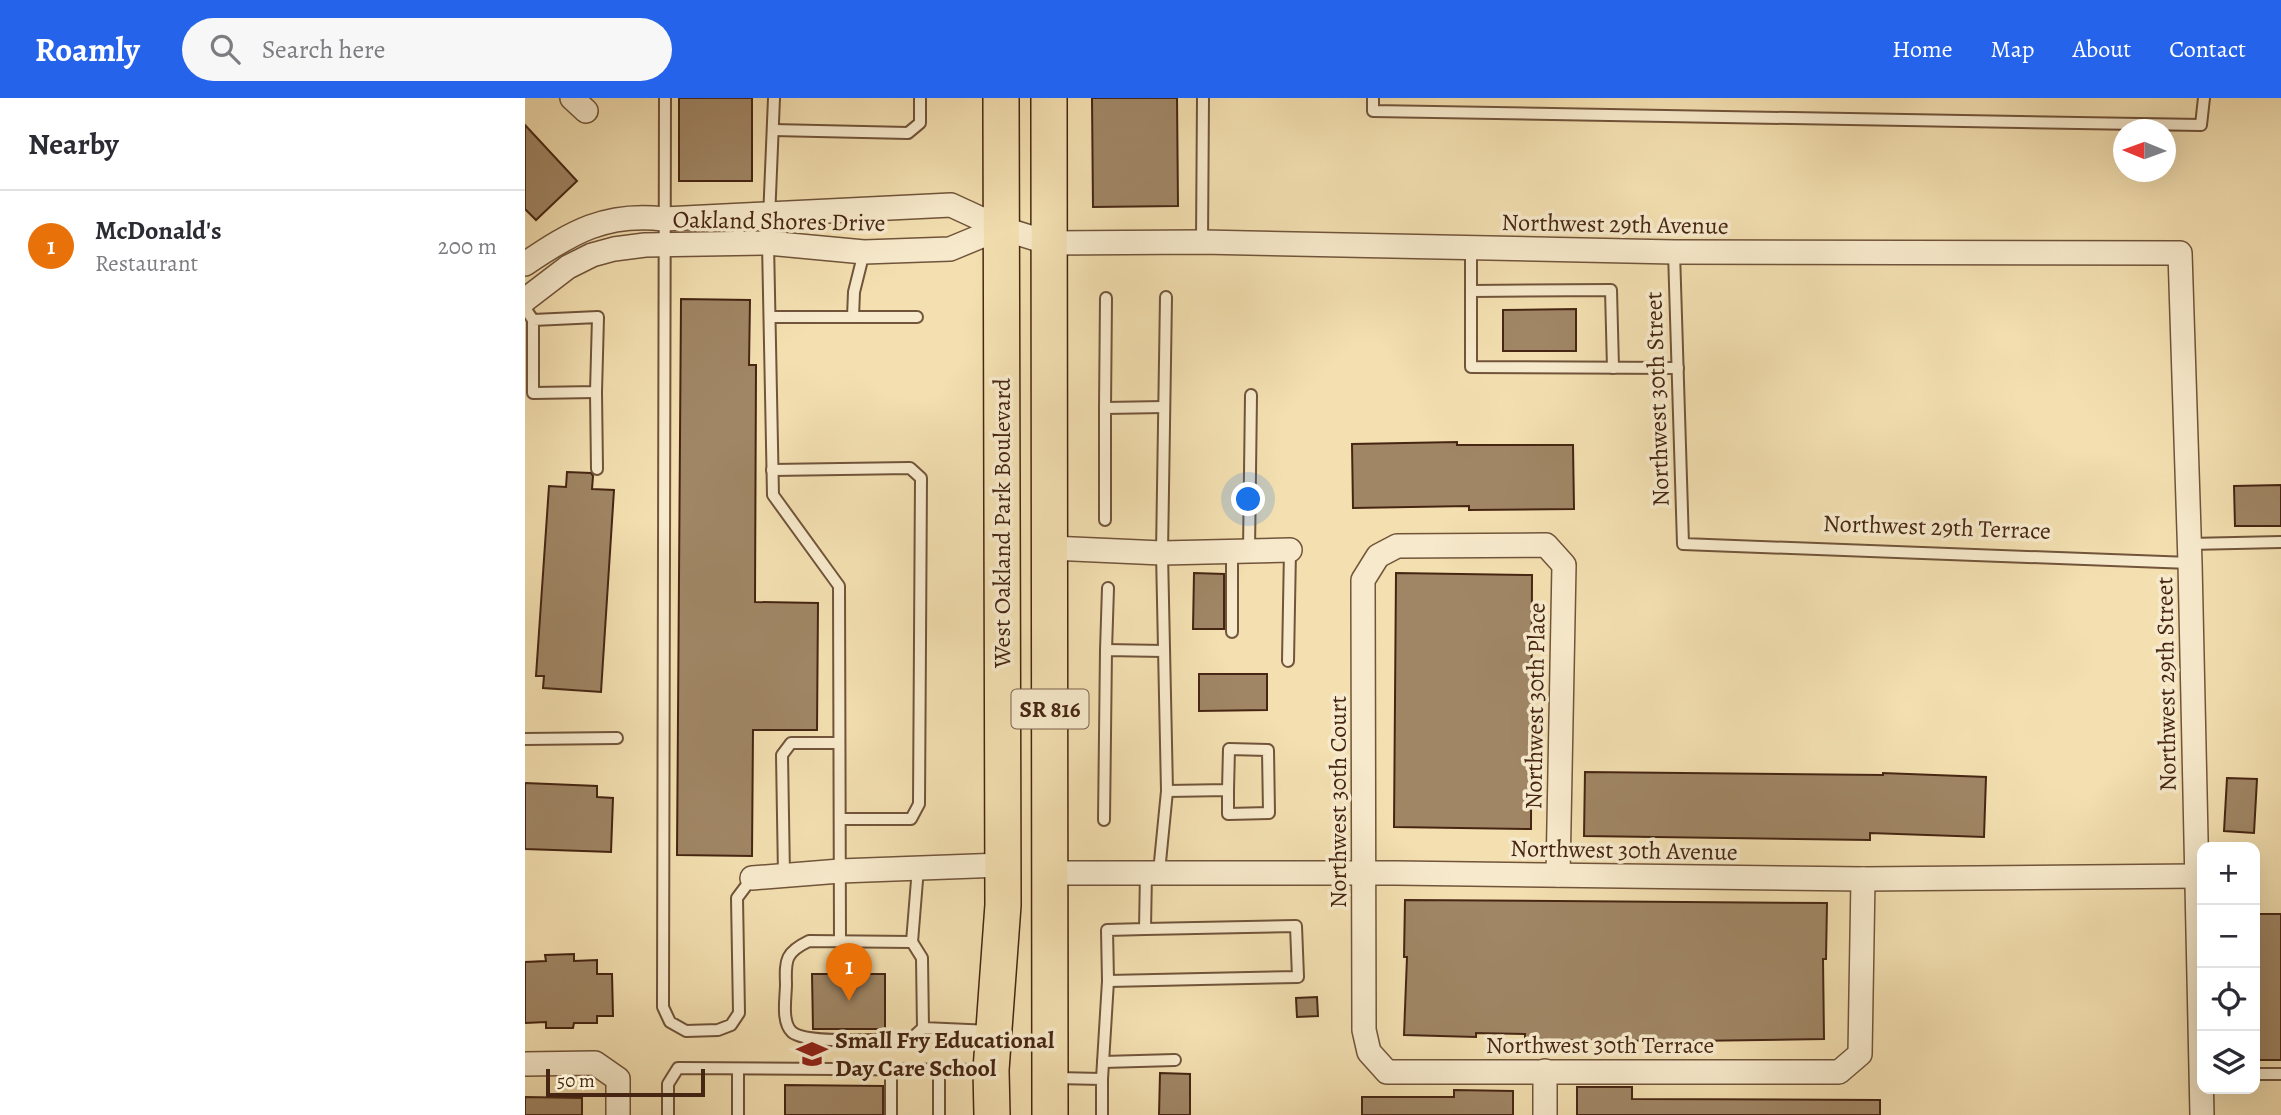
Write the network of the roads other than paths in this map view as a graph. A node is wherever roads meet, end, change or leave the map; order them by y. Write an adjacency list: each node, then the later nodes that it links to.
1 (664, 98): 11 (lane)
2 (774, 98): 9 (lane)
3 (919, 98): 9 (lane)
4 (1001, 98): 13 (main road, West Oakland Park Boulevard / SR 816)
5 (1049, 98): 16 (main road, West Oakland Park Boulevard / SR 816)
6 (1203, 98): 14 (lane)
7 (1373, 98): 8 (lane)
8 (2204, 98)
9 (773, 130): 10 (lane)
10 (769, 212): 11 (street, Oakland Shores Drive); 13 (street, Oakland Shores Drive); 15 (lane)
11 (664, 219): 12 (street, Oakland Shores Drive); 17 (lane)
12 (598, 223): 19 (street); 23 (street, Oakland Shores Drive)
13 (1001, 228): 16 (street, Oakland Shores Drive); 20 (street, Oakland Shores Drive); 60 (main road, West Oakland Park Boulevard / SR 816)
14 (1202, 242): 16 (street, Northwest 29th Avenue); 18 (street, Northwest 29th Avenue)
15 (768, 243): 17 (street, Oakland Shores Drive); 20 (street, Oakland Shores Drive); 30 (lane)
16 (1049, 243): 44 (main road, West Oakland Park Boulevard / SR 816)
17 (664, 245): 19 (street, Oakland Shores Drive); 72 (lane)
18 (1471, 248): 21 (street, Northwest 29th Avenue); 25 (lane)
19 (606, 251): 24 (street, Oakland Shores Drive)
20 (864, 252): 31 (lane)
21 (1674, 252): 22 (street, Northwest 29th Avenue); 34 (lane, Northwest 30th Street)
22 (2180, 253): 48 (street, Northwest 29th Street)
23 (530, 261): 24 (street)
24 (550, 281): 29 (street, Oakland Shores Drive)
25 (1471, 291): 33 (lane); 33 (lane)
26 (1166, 297): 37 (lane)
27 (1105, 298): 38 (lane)
28 (525, 308): 29 (lane)
29 (529, 310): 35 (lane); 35 (lane)
30 (771, 317): 31 (lane); 40 (lane)
31 (853, 317): 32 (lane)
32 (917, 317)
33 (1613, 368): 34 (lane)
34 (1678, 368): 43 (lane, Northwest 30th Street)
35 (596, 392): 39 (lane)
36 (1251, 395): 46 (lane)
37 (1164, 407): 38 (lane); 47 (lane)
38 (1105, 408): 41 (lane)
39 (597, 469)
40 (772, 470): 57 (lane); 61 (lane)
41 (1105, 520)
42 (2281, 542): 48 (lane, Northwest 29th Terrace)
43 (1683, 544): 48 (lane, Northwest 29th Terrace)
44 (1051, 548): 47 (street); 67 (main road, West Oakland Park Boulevard / SR 816)
45 (1290, 551): 46 (street); 54 (lane)
46 (1241, 552): 47 (street); 51 (lane)
47 (1162, 553): 53 (lane)
48 (2190, 553): 71 (street, Northwest 29th Street)
49 (1378, 555): 68 (street, Northwest 30th Court); 70 (street, Northwest 30th Place)
50 (1108, 588): 52 (lane)
51 (1232, 632)
52 (1106, 650): 53 (lane); 62 (lane)
53 (1164, 651): 59 (lane)
54 (1288, 661)
55 (617, 738): 56 (lane)
56 (525, 739)
57 (839, 743): 61 (lane); 69 (lane)
58 (1228, 790): 58 (lane); 59 (lane)
59 (1167, 791): 66 (lane)
60 (1002, 818): 63 (main road, West Oakland Park Boulevard / SR 816); 67 (main road)
61 (840, 819): 65 (lane)
62 (1104, 820)
63 (1002, 865): 64 (street); 77 (main road); 81 (main road, West Oakland Park Boulevard / SR 816)
64 (918, 868): 65 (street); 78 (lane)
65 (840, 871): 69 (street); 76 (lane)
66 (1153, 872): 67 (street, Northwest 30th Avenue); 68 (street, Northwest 30th Avenue); 75 (lane)
67 (1050, 873): 77 (main road, West Oakland Park Boulevard / SR 816)
68 (1365, 873): 70 (street, Northwest 30th Avenue); 83 (street, Northwest 30th Court)
69 (785, 875): 72 (street)
70 (1558, 875): 73 (street, Northwest 30th Avenue)
71 (2197, 876): 73 (street, Northwest 30th Avenue)
72 (752, 878)
73 (1863, 879): 91 (street, Northwest 30th Terrace)
74 (2198, 905): 82 (street, Northwest 29th Street)
75 (1145, 929): 79 (lane); 79 (lane)
76 (840, 941): 78 (lane); 80 (lane)
77 (1050, 941): 94 (main road, West Oakland Park Boulevard / SR 816)
78 (912, 942): 80 (lane)
79 (1108, 981): 85 (lane)
80 (923, 1028): 81 (lane)
81 (995, 1031): 90 (main road, West Oakland Park Boulevard / SR 816)
82 (2201, 1031)
83 (1369, 1052): 91 (street, Northwest 30th Terrace)
84 (1175, 1060): 85 (lane)
85 (1103, 1062): 95 (lane)
86 (525, 1064): 97 (street)
87 (738, 1069): 88 (lane); 98 (lane); 99 (lane)
88 (891, 1070): 89 (lane); 100 (lane)
89 (939, 1070): 90 (lane); 101 (lane)
90 (991, 1070): 102 (main road, West Oakland Park Boulevard / SR 816)
91 (1545, 1071): 105 (street)
92 (2260, 1074): 93 (lane)
93 (2281, 1074)
94 (1050, 1078): 95 (lane); 103 (main road, West Oakland Park Boulevard / SR 816)
95 (1102, 1079): 104 (lane)
96 (2202, 1094): 106 (street, Northwest 29th Street)
97 (618, 1115)
98 (668, 1115)
99 (738, 1115)
100 (891, 1115)
101 (939, 1115)
102 (992, 1115)
103 (1050, 1115)
104 (1102, 1115)
105 (1545, 1115)
106 (2202, 1115)

